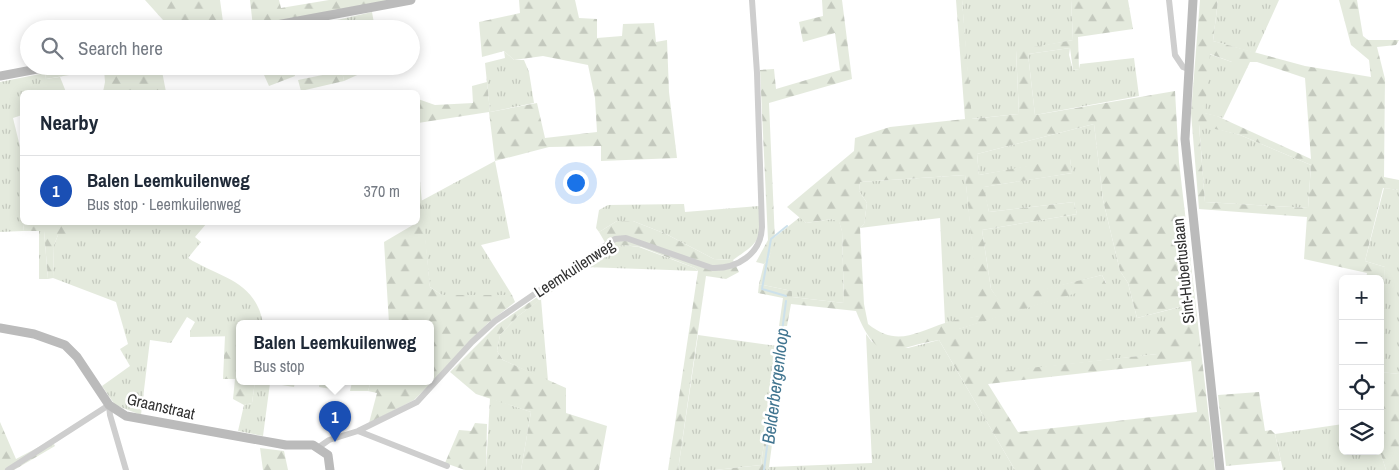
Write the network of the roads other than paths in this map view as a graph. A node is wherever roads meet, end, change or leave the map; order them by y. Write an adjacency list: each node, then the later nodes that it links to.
1 (410, 0): 5 (street)
2 (752, 0): 10 (street, Leemkuilenweg)
3 (1169, 0): 6 (street)
4 (1193, 0): 6 (street, Sint-Hubertuslaan)
5 (303, 20)
6 (1188, 69): 19 (street, Sint-Hubertuslaan)
7 (20, 72): 8 (street)
8 (0, 76)
9 (0, 328): 12 (street, Graanstraat)
10 (434, 383)
11 (433, 385): 13 (street, Leemkuilenweg)
12 (109, 405): 14 (street, Graanstraat); 16 (street); 17 (street)
13 (358, 431): 14 (street, Leemkuilenweg); 15 (street)
14 (319, 447): 18 (street)
15 (447, 466)
16 (8, 470)
17 (126, 470)
18 (330, 470)
19 (1220, 470)

